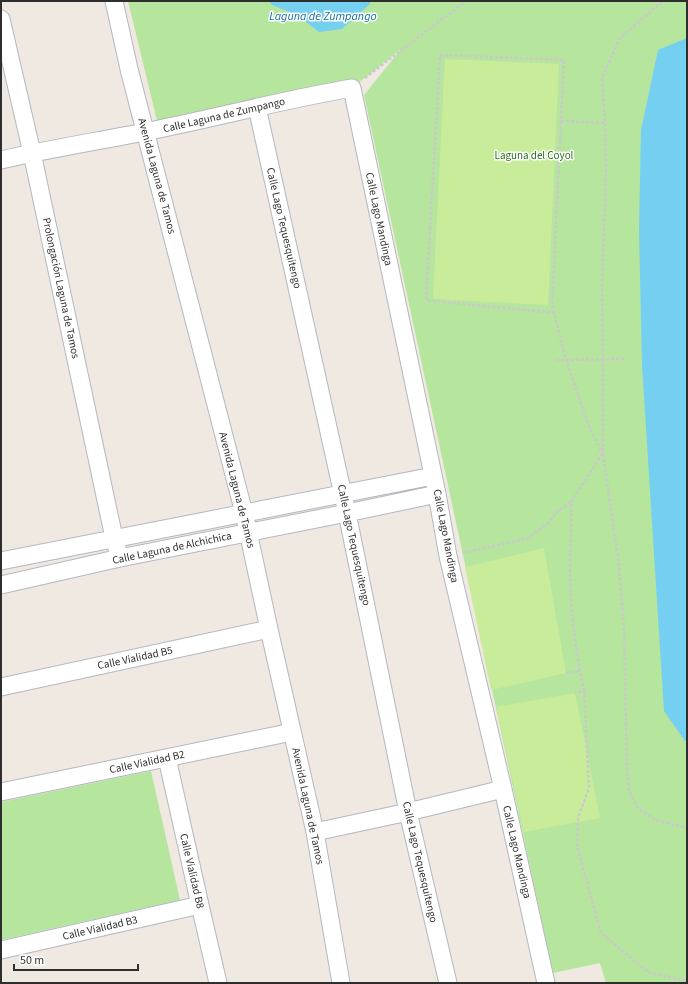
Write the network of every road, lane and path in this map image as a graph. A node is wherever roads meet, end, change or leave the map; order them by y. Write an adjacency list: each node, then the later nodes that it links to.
1 (114, 1): 10 (street, Avenida Laguna de Tamos)
2 (466, 1): 6 (path)
3 (663, 1): 9 (path)
4 (1, 19): 5 (street, Prolongación Laguna de Tamos)
5 (6, 63): 11 (street, Prolongación Laguna de Tamos)
6 (352, 88): 7 (street, Calle Laguna de Zumpango); 19 (street, Calle Lago Mandinga)
7 (257, 107): 10 (street, Calle Laguna de Zumpango); 20 (street, Calle Lago Tequesquitengo)
8 (561, 121): 9 (path); 13 (path); 13 (path)
9 (605, 123): 15 (path)
10 (145, 132): 11 (street, Calle Laguna de Zumpango); 23 (street, Avenida Laguna de Tamos)
11 (32, 153): 12 (street, Calle Laguna de Zumpango); 26 (street, Prolongación Laguna de Tamos)
12 (1, 160)
13 (555, 314): 17 (path)
14 (626, 358): 15 (path)
15 (603, 359): 17 (path); 18 (path)
16 (556, 360): 17 (path)
17 (566, 360): 18 (path)
18 (603, 454): 22 (path); 42 (path)
19 (433, 476): 20 (street, Calle Laguna de Alchichica); 21 (street, Calle Lago Mandinga)
20 (343, 494): 23 (street, Calle Laguna de Alchichica); 24 (street, Calle Lago Tequesquitengo)
21 (437, 494): 24 (street, Calle Laguna de Alchichica); 27 (street, Calle Lago Mandinga)
22 (571, 502): 27 (path); 32 (path)
23 (244, 513): 25 (street, Avenida Laguna de Tamos); 26 (street, Calle Laguna de Alchichica)
24 (347, 513): 25 (street, Calle Laguna de Alchichica); 41 (street, Calle Lago Tequesquitengo)
25 (248, 532): 28 (street, Calle Laguna de Alchichica); 31 (street, Avenida Laguna de Tamos)
26 (114, 538): 28 (street, Prolongación Laguna de Tamos); 29 (street, Calle Laguna de Alchichica)
27 (448, 556): 39 (street, Calle Lago Mandinga)
28 (120, 558): 30 (street, Calle Laguna de Alchichica)
29 (1, 561)
30 (1, 585)
31 (269, 629): 34 (street, Calle Vialidad B5); 37 (street, Avenida Laguna de Tamos)
32 (580, 671): 33 (path); 35 (path)
33 (566, 673)
34 (1, 686)
35 (584, 690): 36 (path); 46 (path)
36 (575, 693)
37 (292, 732): 38 (street, Calle Vialidad B2); 43 (street, Avenida Laguna de Tamos)
38 (166, 758): 40 (street, Calle Vialidad B2); 44 (street, Calle Vialidad B8)
39 (503, 789): 41 (street); 50 (street, Calle Lago Mandinga)
40 (1, 792)
41 (408, 812): 43 (street); 49 (street, Calle Lago Tequesquitengo)
42 (687, 828)
43 (315, 832): 48 (street, Avenida Laguna de Tamos)
44 (200, 906): 45 (street, Calle Vialidad B3); 47 (street, Calle Vialidad B8)
45 (1, 950)
46 (687, 981)
47 (218, 983)
48 (341, 983)
49 (448, 983)
50 (546, 983)

